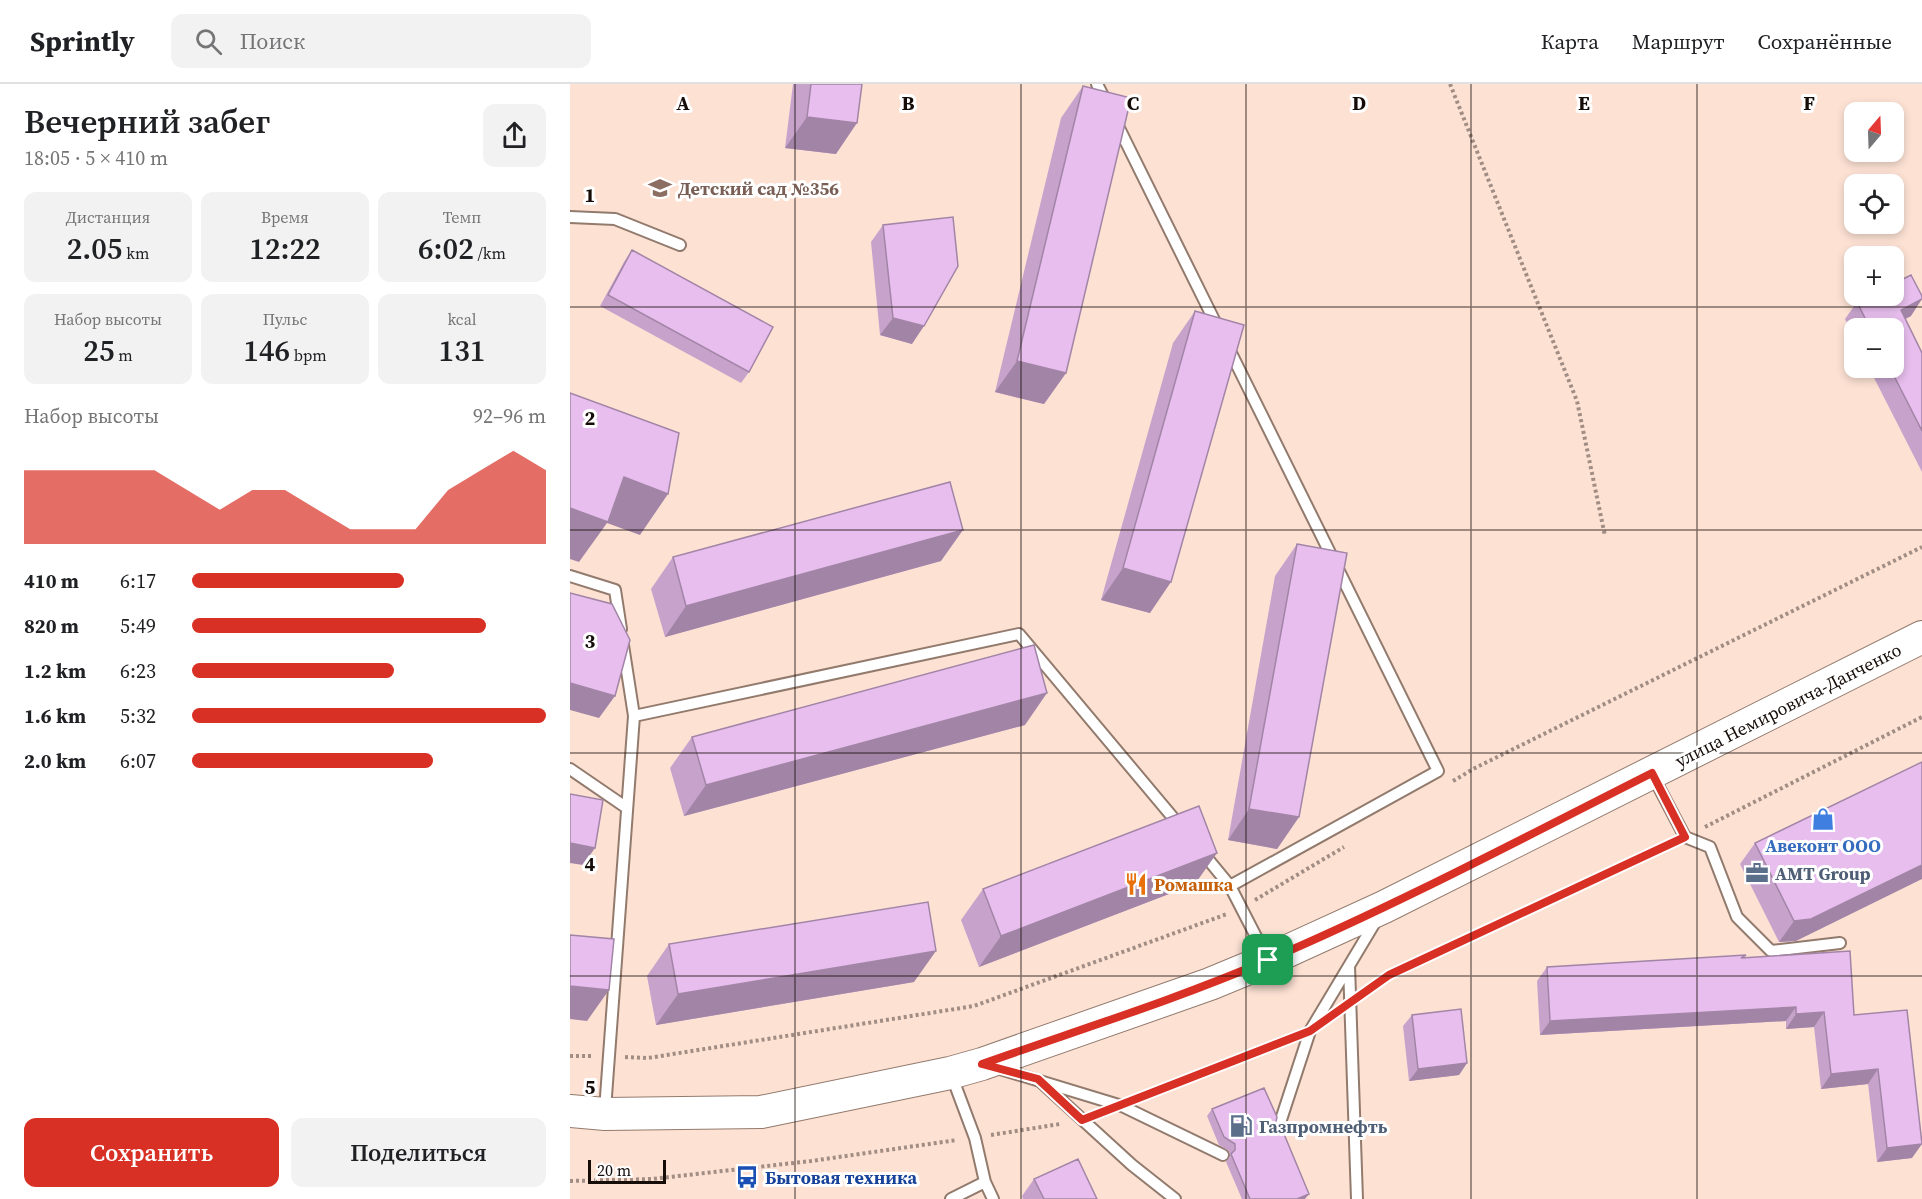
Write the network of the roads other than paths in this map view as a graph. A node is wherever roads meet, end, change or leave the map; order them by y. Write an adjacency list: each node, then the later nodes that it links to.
1 (1097, 84): 12 (lane)
2 (570, 217): 3 (lane)
3 (680, 245)
4 (570, 576): 6 (lane)
5 (1922, 637): 8 (main road, улица Немировича-Данченко)
6 (634, 716): 9 (lane); 10 (lane)
7 (570, 769): 9 (lane)
8 (1652, 773): 13 (main road, улица Немировича-Данченко); 14 (lane)
9 (627, 808): 16 (lane)
10 (1184, 832)
11 (1192, 841): 12 (lane)
12 (1230, 885): 17 (lane)
13 (1384, 907): 17 (main road, улица Немировича-Данченко); 18 (lane)
14 (1840, 943)
15 (605, 946): 16 (lane)
16 (617, 947): 23 (lane)
17 (1268, 960): 19 (main road, улица Немировича-Данченко)
18 (1349, 966): 24 (lane); 30 (lane)
19 (982, 1064): 20 (main road, улица Немировича-Данченко); 21 (lane)
20 (950, 1073): 23 (main road, улица Немировича-Данченко); 26 (lane)
21 (1038, 1079): 25 (lane); 29 (lane)
22 (570, 1111): 23 (main road, улица Немировича-Данченко)
23 (605, 1113)
24 (1276, 1135)
25 (1223, 1155)
26 (985, 1182): 27 (lane); 28 (lane)
27 (951, 1199)
28 (993, 1199)
29 (1175, 1199)
30 (1357, 1199)

